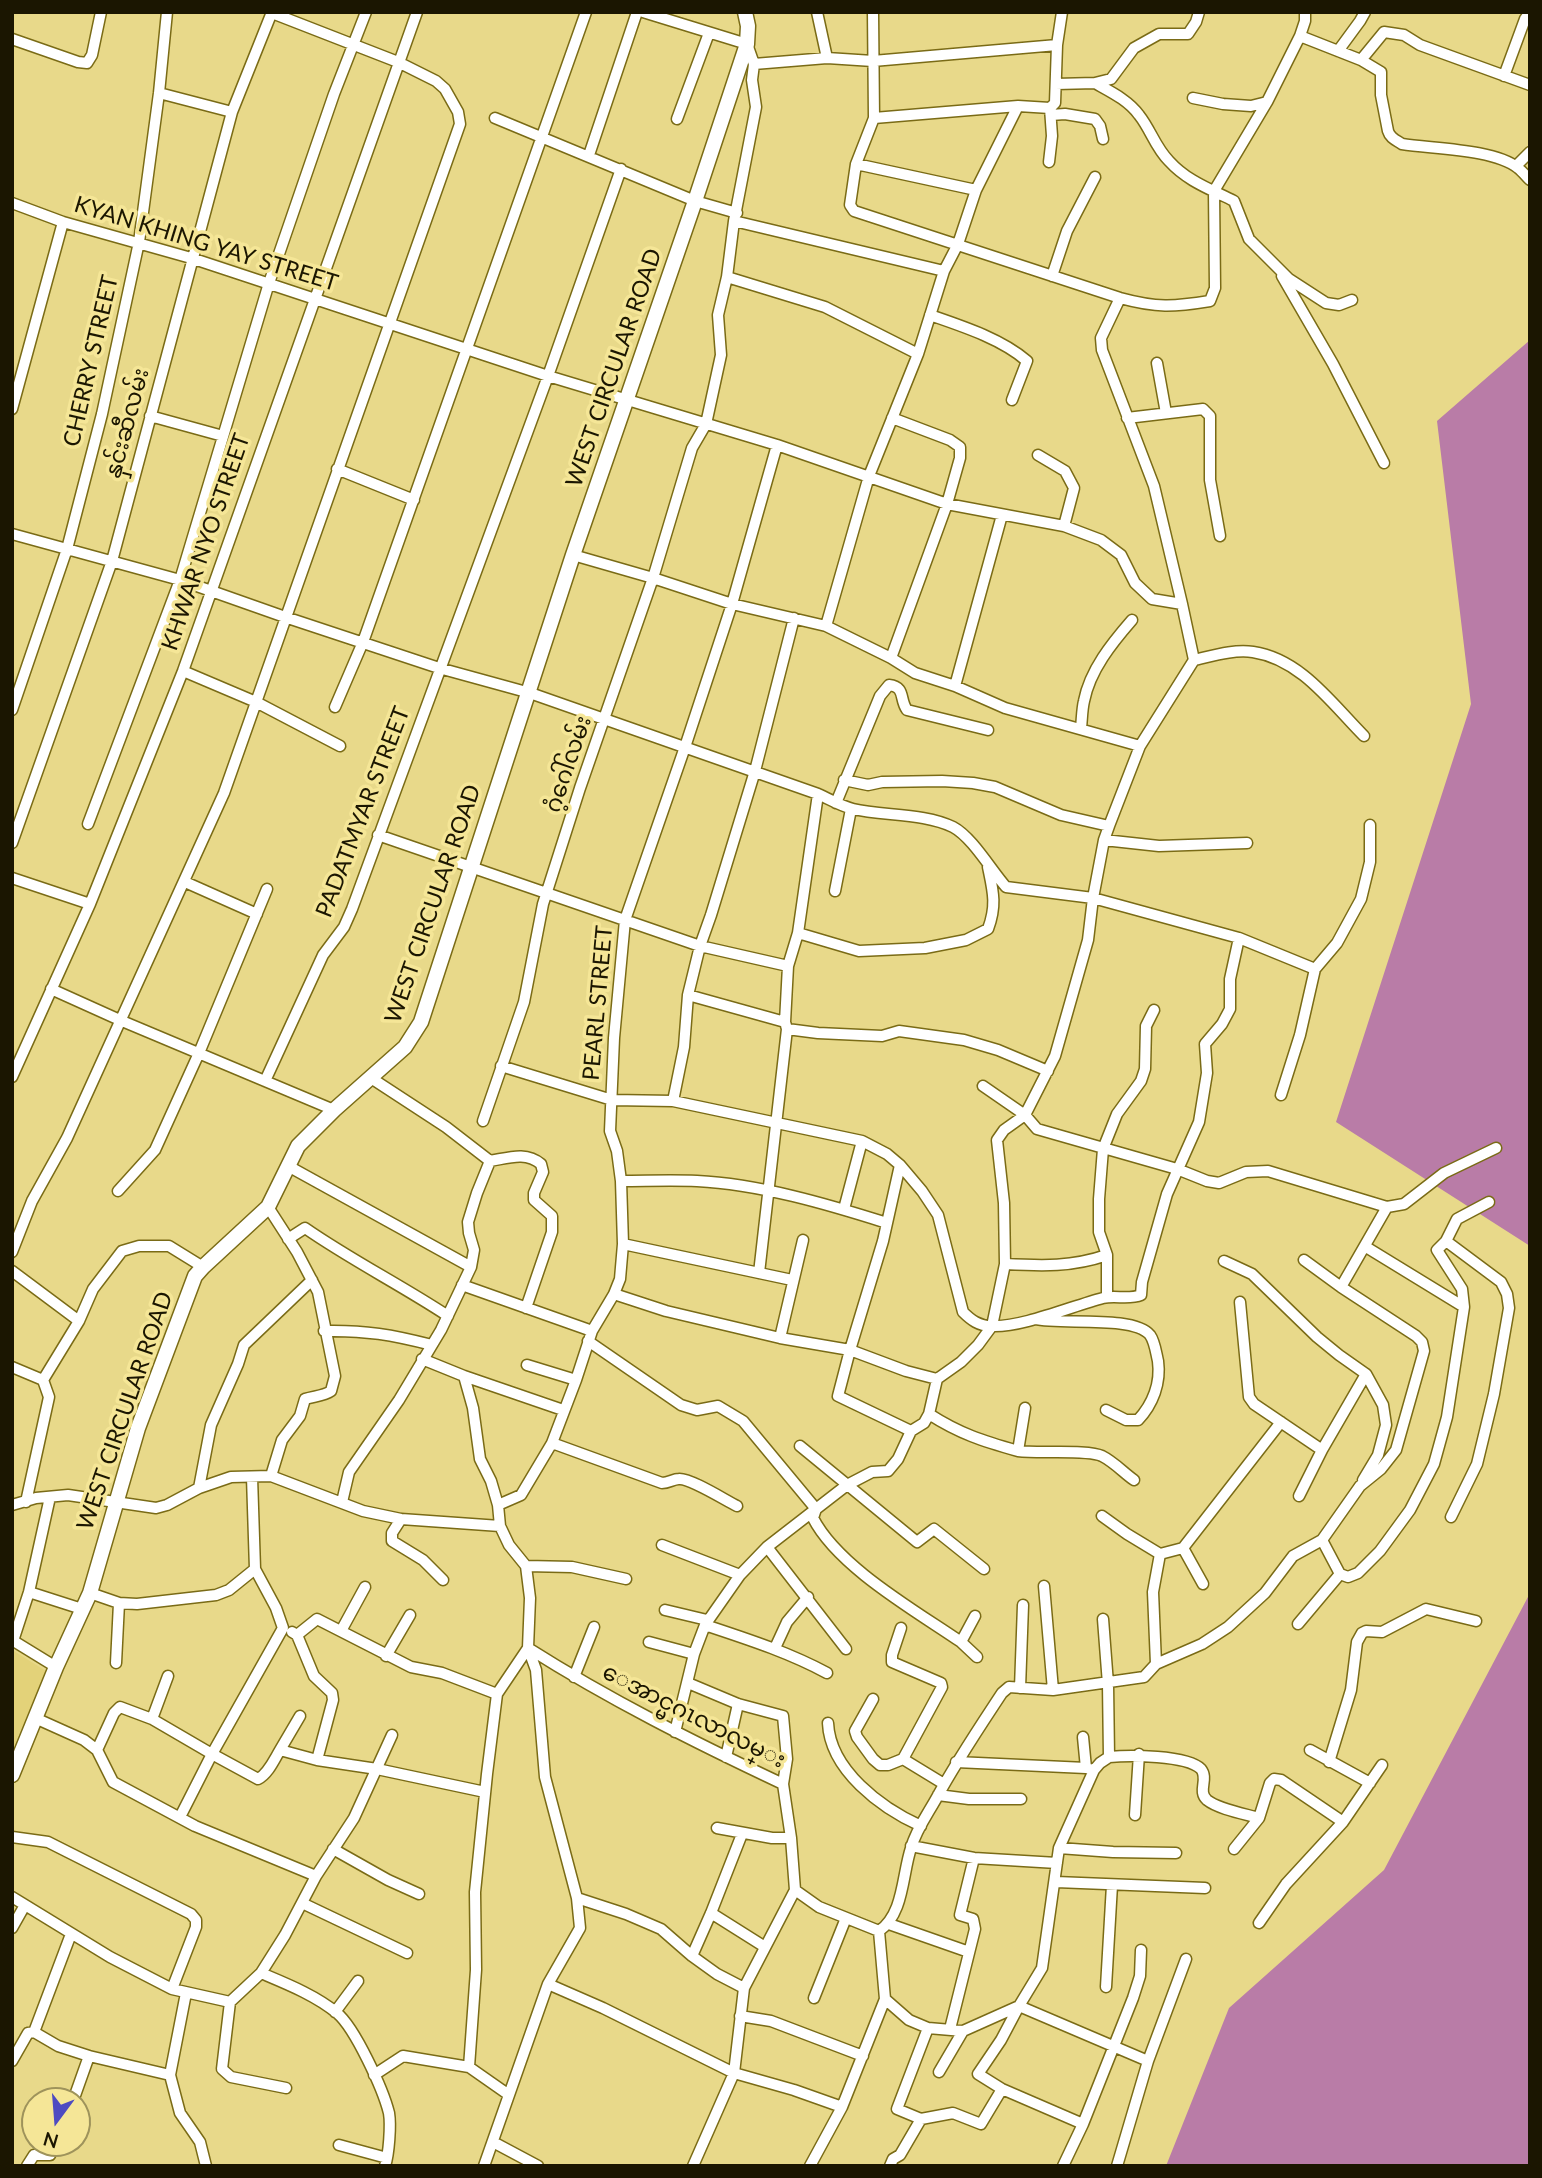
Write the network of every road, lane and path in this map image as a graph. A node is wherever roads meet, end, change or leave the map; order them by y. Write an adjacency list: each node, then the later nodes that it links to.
1 (167, 12): 33 (street, CHERRY STREET)
2 (272, 12): 21 (street); 38 (street, နှင်းဆီလမ်း)
3 (366, 12): 21 (street)
4 (417, 12): 27 (street, KHWAR NYO STREET)
5 (586, 12): 42 (street)
6 (637, 12): 45 (street)
7 (643, 12): 17 (street)
8 (745, 12): 20 (street, WEST CIRCULAR ROAD)
9 (817, 12): 24 (street)
10 (873, 12): 25 (street)
11 (1062, 12): 22 (street)
12 (1199, 12): 30 (street)
13 (1305, 12): 18 (street)
14 (1364, 12): 23 (street)
15 (99, 13): 19 (street)
16 (1523, 15): 29 (street)
17 (709, 33): 20 (street); 41 (street)
18 (1300, 36): 23 (street); 35 (street)
19 (12, 38)
20 (747, 44): 28 (street, ဂံ့ဂေါ်လမ်း); 54 (street, WEST CIRCULAR ROAD)
21 (353, 45): 27 (street); 65 (street)
22 (1057, 45): 25 (street); 31 (street)
23 (1338, 51): 26 (street)
24 (827, 58): 25 (street); 28 (street)
25 (873, 61): 40 (street)
26 (1361, 61): 29 (street); 48 (street)
27 (398, 62): 66 (street, KHWAR NYO STREET); 70 (street)
28 (754, 64): 56 (street, ဂံ့ဂေါ်လမ်း)
29 (1504, 76): 32 (street)
30 (1095, 83): 31 (street); 53 (street)
31 (1056, 84): 37 (street)
32 (1530, 85)
33 (159, 93): 38 (street); 58 (street, CHERRY STREET)
34 (1193, 98): 35 (street)
35 (1267, 102): 53 (street)
36 (1018, 106): 37 (street); 40 (street); 52 (street)
37 (1050, 111): 43 (street); 46 (street)
38 (232, 112): 60 (street, နှင်းဆီလမ်း)
39 (495, 118): 42 (street)
40 (874, 118): 47 (street)
41 (677, 119)
42 (540, 137): 45 (street); 71 (street)
43 (1103, 139)
44 (1530, 152): 48 (street)
45 (589, 155): 49 (street)
46 (1049, 162)
47 (856, 164): 52 (street); 59 (street)
48 (1516, 166): 51 (street)
49 (621, 169): 54 (street); 74 (street, PADATMYAR STREET)
50 (1095, 177): 63 (street)
51 (1530, 180)
52 (976, 190): 59 (street)
53 (1214, 191): 62 (street); 67 (street)
54 (695, 201): 56 (street); 75 (street, WEST CIRCULAR ROAD)
55 (12, 203): 57 (street, KYAN KHING YAY STREET)
56 (735, 217): 61 (street); 64 (street, ဂံ့ဂေါ်လမ်း)
57 (63, 222): 58 (street, KYAN KHING YAY STREET); 77 (street)
58 (139, 242): 60 (street, KYAN KHING YAY STREET); 95 (street, CHERRY STREET)
59 (958, 244): 61 (street); 63 (street)
60 (191, 258): 65 (street, KYAN KHING YAY STREET); 79 (street, နှင်းဆီလမ်း)
61 (944, 271): 69 (street)
62 (1279, 271): 68 (street); 86 (street)
63 (1052, 276): 67 (street)
64 (727, 277): 72 (street); 82 (street, ဂံ့ဂေါ်လမ်း)
65 (269, 283): 66 (street, KYAN KHING YAY STREET); 83 (street)
66 (314, 298): 70 (street, KYAN KHING YAY STREET); 100 (street, KHWAR NYO STREET)
67 (1120, 298): 81 (street)
68 (1352, 300)
69 (930, 315): 72 (street); 76 (street)
70 (388, 324): 71 (street, KYAN KHING YAY STREET); 87 (street)
71 (468, 349): 74 (street, KYAN KHING YAY STREET); 89 (street)
72 (918, 354): 80 (street)
73 (1157, 363): 78 (street)
74 (548, 376): 75 (street, KYAN KHING YAY STREET); 110 (street, PADATMYAR STREET)
75 (626, 400): 82 (street, KYAN KHING YAY STREET); 96 (street, WEST CIRCULAR ROAD)
76 (1012, 400)
77 (12, 409)
78 (1166, 413): 81 (street); 94 (street)
79 (150, 416): 83 (street); 97 (street, နှင်းဆီလမ်း)
80 (892, 418): 88 (street); 90 (street)
81 (1126, 418): 102 (street)
82 (706, 424): 84 (street, KYAN KHING YAY STREET); 98 (street, ဂံ့ဂေါ်လမ်း)
83 (223, 436): 99 (street)
84 (776, 445): 88 (street, KYAN KHING YAY STREET); 101 (street, PEARL STREET)
85 (1038, 454): 92 (street)
86 (1384, 463)
87 (337, 470): 89 (street); 103 (street)
88 (869, 476): 90 (street, KYAN KHING YAY STREET); 106 (street)
89 (414, 500): 107 (street)
90 (947, 504): 91 (street, KYAN KHING YAY STREET); 108 (street)
91 (1002, 515): 92 (street, KYAN KHING YAY STREET); 112 (street)
92 (1065, 526): 102 (street, KYAN KHING YAY STREET)
93 (12, 534): 95 (street)
94 (1220, 536)
95 (67, 549): 97 (street); 116 (street, CHERRY STREET)
96 (573, 555): 98 (street); 113 (street, WEST CIRCULAR ROAD)
97 (113, 561): 99 (street); 134 (street, နှင်းဆီလမ်း)
98 (653, 578): 101 (street); 117 (street, ဂံ့ဂေါ်လမ်း)
99 (180, 580): 100 (street); 129 (street)
100 (212, 591): 103 (street); 111 (street, KHWAR NYO STREET)
101 (732, 604): 104 (street); 123 (street, PEARL STREET)
102 (1182, 604): 109 (street)
103 (285, 617): 107 (street); 114 (street)
104 (794, 618): 106 (street); 124 (street)
105 (1132, 620): 118 (street)
106 (826, 626): 108 (street)
107 (363, 642): 110 (street); 115 (street)
108 (891, 658): 112 (street)
109 (1194, 660): 120 (street); 122 (street)
110 (439, 668): 113 (street); 132 (street, PADATMYAR STREET)
111 (183, 671): 114 (street); 144 (street, KHWAR NYO STREET)
112 (955, 686): 118 (street)
113 (530, 693): 117 (street); 137 (street, WEST CIRCULAR ROAD)
114 (256, 702): 121 (street); 139 (street)
115 (335, 707)
116 (12, 710)
117 (606, 719): 123 (street); 142 (street, ဂံ့ဂေါ်လမ်း)
118 (1081, 728): 122 (street)
119 (988, 730): 125 (street)
120 (1364, 736)
121 (340, 746)
122 (1140, 746): 131 (street)
123 (685, 747): 124 (street); 146 (street, PEARL STREET)
124 (755, 771): 126 (street); 149 (street)
125 (844, 780): 127 (street); 131 (street)
126 (818, 794): 127 (street); 147 (street)
127 (836, 803): 128 (street)
128 (851, 809): 136 (street); 141 (street)
129 (88, 824)
130 (1370, 825): 151 (street)
131 (1109, 826): 133 (street)
132 (378, 835): 137 (street); 162 (street, PADATMYAR STREET)
133 (1104, 840): 135 (street); 143 (street)
134 (12, 843)
135 (1247, 843)
136 (988, 865): 143 (street); 147 (street)
137 (471, 868): 142 (street); 161 (street, WEST CIRCULAR ROAD)
138 (12, 878): 144 (street)
139 (185, 882): 145 (street); 155 (street)
140 (267, 890): 145 (street)
141 (835, 891)
142 (546, 894): 146 (street); 158 (street, ဂံ့ဂေါ်လမ်း)
143 (1093, 898): 148 (street); 159 (street)
144 (90, 904): 152 (street, KHWAR NYO STREET)
145 (257, 914): 157 (street)
146 (625, 920): 149 (street); 165 (street, PEARL STREET)
147 (798, 933): 150 (street)
148 (1240, 937): 151 (street); 177 (street)
149 (700, 946): 150 (street); 153 (street)
150 (788, 966): 156 (street)
151 (1315, 969): 164 (street)
152 (51, 989): 155 (street); 160 (street, KHWAR NYO STREET)
153 (688, 995): 156 (street); 166 (street)
154 (1154, 1010): 173 (street)
155 (122, 1021): 157 (street); 191 (street)
156 (786, 1026): 159 (street); 170 (street)
157 (199, 1054): 162 (street); 179 (street)
158 (501, 1066): 165 (street); 169 (street, ဂံ့ဂေါ်လမ်း)
159 (1048, 1071): 168 (street)
160 (12, 1077)
161 (371, 1078): 167 (street, WEST CIRCULAR ROAD); 174 (street)
162 (265, 1081): 167 (street)
163 (983, 1086): 168 (street)
164 (1281, 1095)
165 (612, 1100): 166 (street); 178 (street, PEARL STREET)
166 (674, 1101): 170 (street)
167 (334, 1110): 175 (street, WEST CIRCULAR ROAD)
168 (1025, 1115): 173 (street); 195 (street)
169 (483, 1121)
170 (778, 1122): 171 (street); 180 (street)
171 (862, 1141): 176 (street); 184 (street)
172 (1496, 1148): 183 (street)
173 (1103, 1149): 177 (street); 192 (street)
174 (490, 1161): 196 (street); 208 (street)
175 (288, 1166): 182 (street, WEST CIRCULAR ROAD); 196 (street)
176 (900, 1166): 185 (street); 212 (street)
177 (1177, 1169): 183 (street); 205 (street)
178 (621, 1181): 180 (street); 189 (street, PEARL STREET)
179 (118, 1191)
180 (768, 1191): 184 (street); 199 (street)
181 (1489, 1202): 188 (street)
182 (268, 1207): 186 (street); 197 (street, WEST CIRCULAR ROAD)
183 (1387, 1207): 190 (street)
184 (844, 1209): 185 (street)
185 (887, 1223): 217 (street)
186 (288, 1239): 200 (street); 209 (street)
187 (803, 1240): 201 (street)
188 (1446, 1241): 207 (street); 252 (street)
189 (622, 1244): 199 (street); 204 (street, PEARL STREET)
190 (1366, 1247): 203 (street); 207 (street)
191 (12, 1252)
192 (1107, 1255): 195 (street); 205 (street)
193 (1304, 1260): 203 (street)
194 (1224, 1261): 221 (street)
195 (1005, 1264): 212 (street)
196 (471, 1266): 202 (street)
197 (203, 1267): 211 (street); 244 (street, WEST CIRCULAR ROAD)
198 (12, 1271): 211 (street)
199 (759, 1273): 201 (street)
200 (312, 1280): 213 (street); 241 (street)
201 (792, 1280): 215 (street)
202 (462, 1285): 208 (street); 209 (street)
203 (1341, 1287): 240 (street)
204 (614, 1294): 214 (street, PEARL STREET); 215 (street)
205 (1107, 1297): 210 (street)
206 (1240, 1302): 230 (street)
207 (1464, 1307): 263 (street)
208 (526, 1308): 214 (street)
209 (448, 1315): 216 (street)
210 (1033, 1318): 212 (street); 228 (street)
211 (79, 1321): 224 (street)
212 (992, 1326): 223 (street)
213 (324, 1331): 216 (street); 236 (street)
214 (590, 1336): 225 (street, PEARL STREET); 250 (street)
215 (780, 1338): 217 (street)
216 (432, 1345): 218 (street)
217 (849, 1350): 223 (street); 231 (street)
218 (422, 1359): 222 (street); 246 (street)
219 (527, 1365): 225 (street)
220 (12, 1367): 224 (street)
221 (1366, 1374): 234 (street); 240 (street)
222 (464, 1376): 227 (street); 248 (street)
223 (937, 1378): 229 (street)
224 (43, 1380): 245 (street)
225 (576, 1380): 227 (street, PEARL STREET)
226 (1025, 1408): 235 (street)
227 (564, 1410): 232 (street, PEARL STREET)
228 (1106, 1410)
229 (929, 1414): 231 (street); 235 (street)
230 (1281, 1422): 234 (street); 258 (street)
231 (911, 1431): 239 (street)
232 (552, 1443): 248 (street, PEARL STREET); 249 (street)
233 (800, 1446): 239 (street)
234 (1322, 1450): 242 (street)
235 (1018, 1451): 238 (street)
236 (271, 1476): 237 (street); 246 (street)
237 (252, 1477): 241 (street); 261 (street)
238 (1134, 1480)
239 (847, 1485): 250 (street); 262 (street)
240 (1360, 1486): 255 (street)
241 (199, 1488): 244 (street)
242 (1299, 1496)
243 (50, 1497): 244 (street); 245 (street); 270 (street)
244 (117, 1501): 271 (street, WEST CIRCULAR ROAD)
245 (26, 1502): 247 (street)
246 (342, 1502): 253 (street)
247 (12, 1505)
248 (498, 1505): 254 (street)
249 (737, 1506)
250 (816, 1508): 257 (street); 290 (street)
251 (1102, 1516): 259 (street)
252 (1451, 1517)
253 (401, 1519): 254 (street); 266 (street)
254 (500, 1526): 260 (street)
255 (1322, 1540): 263 (street); 298 (street)
256 (662, 1545): 264 (street)
257 (767, 1547): 264 (street); 272 (street)
258 (1183, 1548): 259 (street); 267 (street)
259 (1160, 1554): 298 (street)
260 (526, 1566): 265 (street); 291 (street)
261 (255, 1569): 273 (street); 284 (street)
262 (984, 1569)
263 (1340, 1574): 282 (street)
264 (740, 1575): 281 (street)
265 (626, 1579)
266 (443, 1580)
267 (1203, 1584)
268 (1044, 1586): 306 (street)
269 (365, 1587): 286 (street)
270 (29, 1592): 275 (street); 288 (street)
271 (90, 1593): 273 (street); 275 (street, WEST CIRCULAR ROAD)
272 (808, 1597): 292 (street); 293 (street)
273 (119, 1603): 297 (street)
274 (1023, 1605): 305 (street)
275 (82, 1609): 299 (street, WEST CIRCULAR ROAD)
276 (666, 1610): 281 (street)
277 (410, 1615): 295 (street)
278 (975, 1616): 290 (street)
279 (1103, 1619): 304 (street)
280 (1476, 1621): 327 (street)
281 (706, 1623): 292 (street); 294 (street)
282 (1298, 1624)
283 (594, 1627): 302 (street)
284 (283, 1628): 287 (street); 321 (street)
285 (901, 1628): 324 (street)
286 (341, 1631): 287 (street); 295 (street)
287 (297, 1635): 325 (street)
288 (13, 1641): 299 (street)
289 (649, 1642): 294 (street)
290 (961, 1642): 296 (street)
291 (528, 1648): 302 (street, ေအာင္မဂၤလာလမ္း); 307 (street); 361 (street)
292 (775, 1648): 300 (street)
293 (846, 1649)
294 (694, 1654): 303 (street)
295 (386, 1656): 307 (street)
296 (977, 1657)
297 (117, 1663)
298 (1156, 1664): 304 (street)
299 (56, 1667): 311 (street, WEST CIRCULAR ROAD)
300 (827, 1673)
301 (168, 1676): 312 (street)
302 (574, 1677): 314 (street, ေအာင္မဂၤလာလမ္း)
303 (688, 1683): 309 (street); 314 (street)
304 (1108, 1684): 306 (street); 322 (street)
305 (1020, 1688): 306 (street); 326 (street)
306 (1053, 1690)
307 (497, 1694): 335 (street)
308 (873, 1699): 324 (street)
309 (738, 1704): 323 (street); 333 (street)
310 (300, 1716): 318 (street)
311 (35, 1718): 317 (street); 331 (street, WEST CIRCULAR ROAD)
312 (152, 1719): 317 (street); 321 (street)
313 (828, 1723): 342 (street)
314 (675, 1732): 323 (street, ေအာင္မဂၤလာလမ္း)
315 (392, 1735): 329 (street)
316 (1083, 1737): 330 (street)
317 (97, 1749): 339 (street)
318 (280, 1750): 321 (street); 325 (street)
319 (1310, 1750): 327 (street)
320 (1139, 1754): 322 (street); 338 (street); 340 (street)
321 (212, 1755): 339 (street)
322 (1109, 1756): 330 (street)
323 (726, 1757): 333 (street, ေအာင္မဂၤလာလမ္း)
324 (903, 1759): 334 (street)
325 (317, 1760): 329 (street)
326 (956, 1762): 330 (street); 334 (street)
327 (1329, 1762): 332 (street)
328 (1382, 1765): 332 (street)
329 (377, 1769): 335 (street); 349 (street)
330 (1090, 1769): 348 (street)
331 (12, 1775)
332 (1370, 1783): 341 (street)
333 (783, 1784): 346 (street, ေအာင္မဂၤလာလမ္း)
334 (944, 1784): 336 (street)
335 (485, 1792): 399 (street)
336 (938, 1795): 337 (street); 342 (street)
337 (1021, 1799)
338 (1135, 1815)
339 (180, 1817): 354 (street)
340 (1259, 1818): 341 (street); 350 (street)
341 (1343, 1822): 366 (street)
342 (921, 1826): 347 (street)
343 (717, 1828): 344 (street)
344 (742, 1834): 346 (street); 364 (street)
345 (12, 1837): 382 (street)
346 (791, 1838): 358 (street, ေအာင္မဂၤလာလမ္း)
347 (911, 1846): 352 (street); 367 (street)
348 (1059, 1848): 351 (street); 353 (street)
349 (333, 1849): 354 (street); 359 (street)
350 (1234, 1849)
351 (1176, 1853)
352 (974, 1858): 353 (street); 373 (street)
353 (1057, 1863): 355 (street)
354 (316, 1876): 362 (street)
355 (1056, 1882): 356 (street); 387 (street)
356 (1112, 1885): 357 (street); 380 (street)
357 (1205, 1888)
358 (795, 1890): 365 (street); 371 (street)
359 (419, 1895)
360 (12, 1897): 363 (street)
361 (577, 1898): 375 (street); 379 (street)
362 (302, 1903): 374 (street); 377 (street)
363 (25, 1905): 368 (street); 370 (street)
364 (711, 1913): 371 (street); 375 (street)
365 (846, 1918): 369 (street); 384 (street)
366 (1259, 1923)
367 (889, 1924): 369 (street); 373 (street)
368 (12, 1928)
369 (879, 1931): 385 (street)
370 (71, 1934): 382 (street); 393 (street)
371 (765, 1947): 381 (street)
372 (1141, 1950): 394 (street)
373 (969, 1952): 391 (street)
374 (407, 1953)
375 (692, 1956): 381 (street)
376 (1186, 1959): 398 (street)
377 (261, 1973): 386 (street); 388 (street)
378 (358, 1981): 388 (street)
379 (548, 1984): 401 (street); 407 (street)
380 (1106, 1987)
381 (744, 1988): 389 (street)
382 (172, 1989): 383 (street)
383 (186, 1993): 386 (street); 402 (street)
384 (814, 1998)
385 (886, 1999): 390 (street); 396 (street)
386 (230, 2002): 405 (street)
387 (1019, 2007): 392 (street); 394 (street); 406 (street)
388 (335, 2012): 403 (street)
389 (740, 2016): 396 (street); 401 (street)
390 (928, 2028): 391 (street); 409 (street)
391 (950, 2029): 392 (street)
392 (963, 2031): 400 (street)
393 (34, 2032): 395 (street); 397 (street)
394 (1115, 2047): 398 (street); 410 (street)
395 (89, 2056): 402 (street); 404 (street)
396 (863, 2056): 408 (street)
397 (12, 2061)
398 (1149, 2061): 421 (street)
399 (469, 2067): 403 (street); 407 (street)
400 (939, 2071)
401 (734, 2073): 408 (street); 417 (street)
402 (170, 2075): 414 (street)
403 (374, 2075): 413 (street)
404 (78, 2087)
405 (286, 2088)
406 (1002, 2089): 409 (street); 410 (street)
407 (509, 2095): 411 (street)
408 (842, 2107): 418 (street)
409 (921, 2119): 419 (street)
410 (1083, 2124): 420 (street)
411 (493, 2142): 415 (street); 416 (street)
412 (339, 2145): 413 (street)
413 (386, 2162)
414 (206, 2166)
415 (484, 2166)
416 (538, 2166)
417 (693, 2166)
418 (810, 2166)
419 (890, 2166)
420 (1063, 2166)
421 (1117, 2166)

